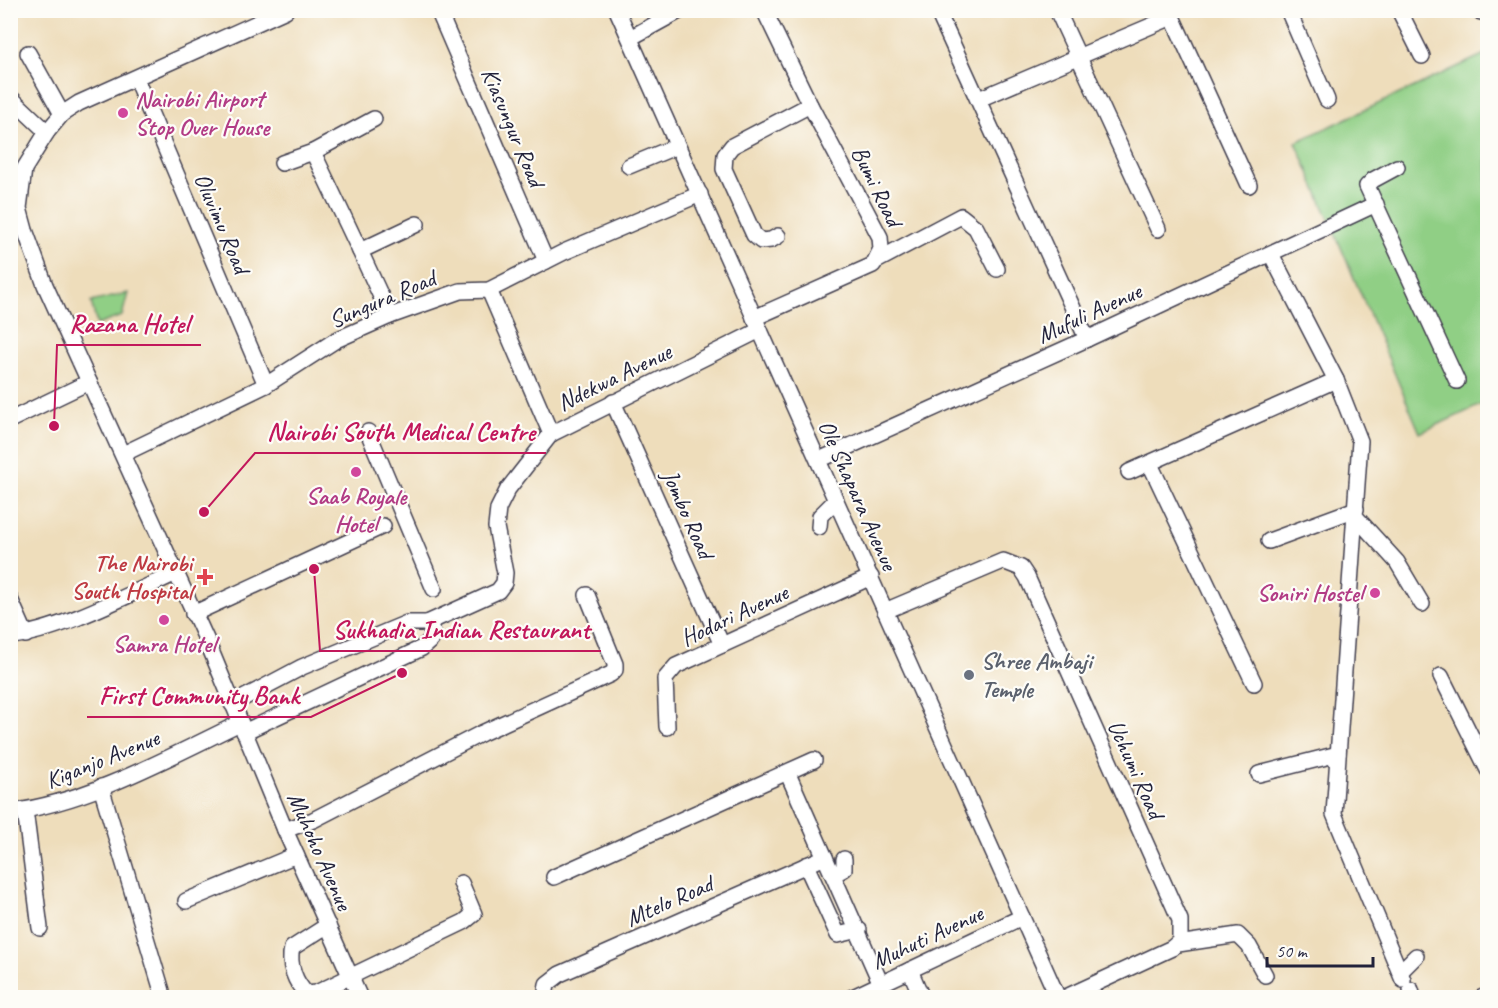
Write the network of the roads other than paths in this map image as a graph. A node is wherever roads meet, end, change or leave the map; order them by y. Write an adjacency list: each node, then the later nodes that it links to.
1 (286, 10): 15 (street, Muhoho Avenue)
2 (438, 10): 38 (street, Kiasungur Road)
3 (617, 10): 11 (street, Ole Shapara Avenue)
4 (681, 10): 11 (street)
5 (764, 10): 19 (street, Bumi Road)
6 (937, 10): 17 (street)
7 (1057, 10): 13 (street)
8 (1288, 10): 18 (street)
9 (1399, 10): 14 (street)
10 (1171, 14): 13 (street); 28 (street)
11 (630, 38): 23 (street, Ole Shapara Avenue)
12 (28, 53): 20 (street)
13 (1079, 56): 17 (street); 32 (street)
14 (1422, 56)
15 (136, 79): 20 (street, Muhoho Avenue); 47 (street, Oluvimu Road)
16 (10, 98): 22 (street)
17 (979, 99): 43 (street)
18 (1327, 100)
19 (810, 105): 34 (street); 37 (street, Bumi Road)
20 (62, 114): 22 (street, Muhoho Avenue)
21 (374, 119): 24 (street)
22 (47, 132): 33 (street, Muhoho Avenue)
23 (677, 146): 26 (street); 29 (street, Ole Shapara Avenue)
24 (313, 152): 25 (street); 35 (street)
25 (282, 163)
26 (629, 166)
27 (1397, 168): 30 (street)
28 (1249, 185)
29 (700, 194): 38 (street, Sungura Road); 42 (street, Ole Shapara Avenue)
30 (1376, 204): 36 (street, Mufuli Avenue); 45 (street)
31 (417, 224): 35 (street)
32 (1158, 229)
33 (18, 231): 46 (street, Muhoho Avenue)
34 (778, 236)
35 (360, 251): 41 (street)
36 (1271, 254): 43 (street, Mufuli Avenue); 44 (street)
37 (878, 260): 39 (street); 42 (street, Bumi Road)
38 (546, 261): 40 (street, Sungura Road)
39 (997, 269)
40 (489, 290): 41 (street, Sungura Road); 51 (street)
41 (390, 316): 47 (street, Sungura Road)
42 (757, 324): 48 (street, Ndekwa Avenue); 53 (street, Ole Shapara Avenue)
43 (1087, 339): 53 (street, Mufuli Avenue)
44 (1336, 380): 54 (street); 57 (street)
45 (1457, 381)
46 (89, 382): 49 (street); 52 (street, Muhoho Avenue)
47 (266, 385): 52 (street, Sungura Road)
48 (613, 402): 51 (street, Ndekwa Avenue); 71 (street, Jombo Road)
49 (10, 420)
50 (368, 432): 63 (street)
51 (550, 434): 69 (street, Ndekwa Avenue)
52 (123, 454): 61 (street, Muhoho Avenue)
53 (819, 460): 56 (street, Ole Shapara Avenue)
54 (1150, 464): 55 (street); 73 (street)
55 (1129, 472)
56 (836, 500): 59 (street); 62 (street, Ole Shapara Avenue)
57 (1355, 512): 60 (street); 66 (street); 77 (street)
58 (383, 526): 68 (street)
59 (819, 527)
60 (1269, 541)
61 (176, 573): 68 (street, Muhoho Avenue); 70 (street)
62 (871, 578): 67 (street, Ole Shapara Avenue); 71 (street, Hodari Avenue)
63 (434, 589)
64 (587, 595): 84 (street)
65 (10, 599): 70 (street)
66 (1422, 604)
67 (885, 611): 93 (street, Ole Shapara Avenue); 97 (street, Uchumi Road)
68 (193, 614): 74 (street, Muhoho Avenue)
69 (427, 623): 74 (street); 76 (street, Kiganjo Avenue)
70 (18, 636)
71 (722, 645): 75 (street, Hodari Avenue)
72 (1441, 676): 79 (street)
73 (1254, 683)
74 (232, 704): 76 (street, Muhoho Avenue)
75 (667, 727)
76 (242, 728): 82 (street, Kiganjo Avenue); 84 (street, Muhoho Avenue)
77 (1338, 754): 81 (street); 103 (street)
78 (814, 760): 80 (street)
79 (1488, 770)
80 (788, 774): 86 (street); 90 (street)
81 (1258, 774)
82 (100, 787): 83 (street, Kiganjo Avenue); 104 (street)
83 (18, 811): 95 (street)
84 (285, 830): 85 (street, Muhoho Avenue)
85 (296, 855): 92 (street); 94 (street, Muhoho Avenue)
86 (825, 856): 88 (street, Mtelo Road); 89 (street)
87 (844, 860): 89 (street)
88 (806, 865): 96 (street); 107 (street, Mtelo Road)
89 (833, 875): 96 (street)
90 (554, 877)
91 (461, 883): 101 (street)
92 (186, 901)
93 (1022, 917): 99 (street, Muhuti Avenue); 110 (street, Ole Shapara Avenue)
94 (328, 925): 101 (street, Muhoho Avenue); 101 (street)
95 (40, 928)
96 (859, 930): 102 (street)
97 (1178, 944): 100 (street); 111 (street)
98 (1416, 956): 103 (street)
99 (910, 970): 102 (street, Muhuti Avenue); 109 (street)
100 (1265, 975)
101 (351, 977): 106 (street, Muhoho Avenue)
102 (881, 984): 108 (street, Muhuti Avenue)
103 (1407, 985)
104 (162, 992)
105 (1488, 995): 112 (street)
106 (360, 998)
107 (544, 998)
108 (851, 998)
109 (922, 998)
110 (1058, 998)
111 (1064, 998)
112 (1481, 998)

